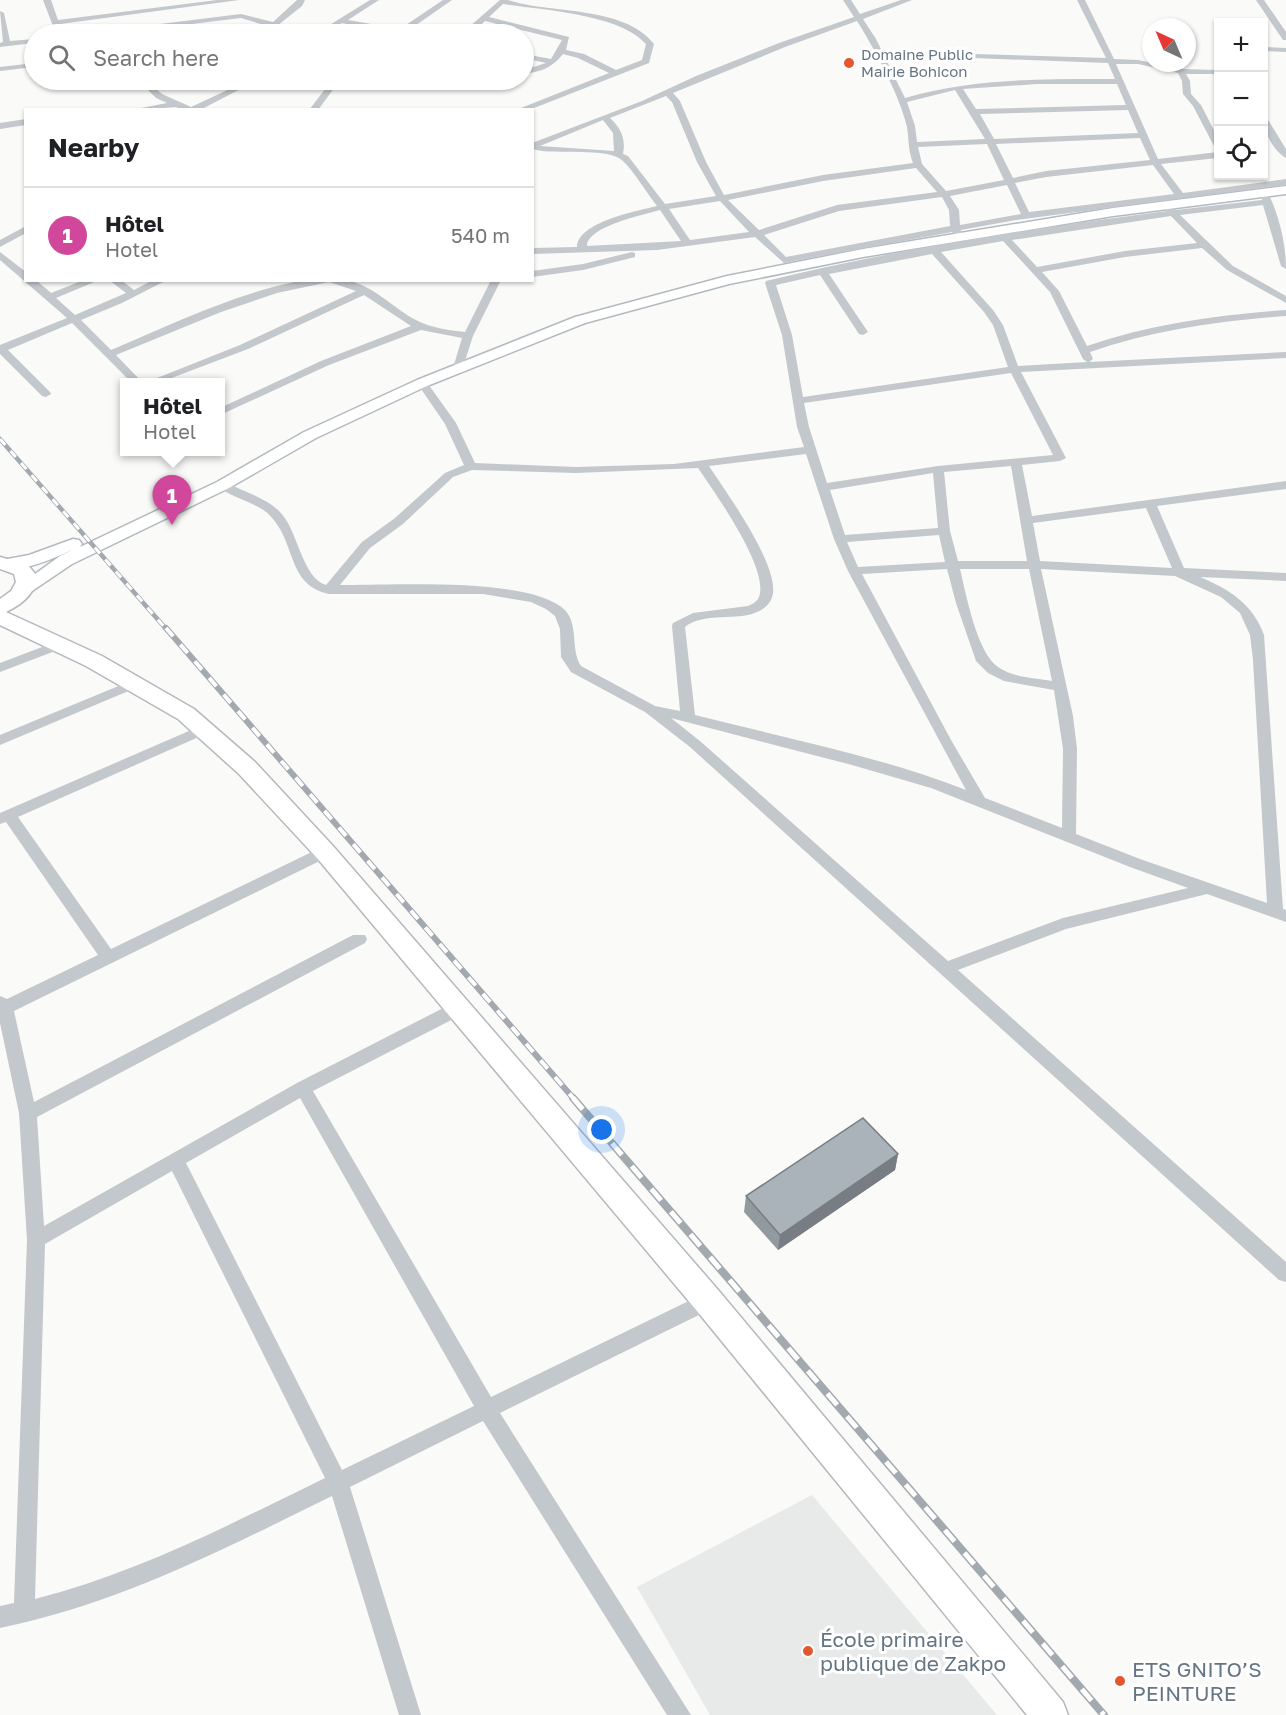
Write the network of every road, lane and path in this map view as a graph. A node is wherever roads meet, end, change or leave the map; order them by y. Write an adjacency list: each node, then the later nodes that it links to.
1 (235, 0): 12 (street); 16 (street)
2 (301, 0): 19 (street)
3 (375, 0): 15 (street)
4 (448, 0): 22 (street)
5 (846, 0): 13 (street)
6 (908, 0): 13 (street)
7 (1081, 0): 33 (street)
8 (1260, 0): 26 (street)
9 (503, 1): 14 (street); 44 (street)
10 (50, 2): 16 (street)
11 (0, 13): 28 (street)
12 (241, 16): 17 (street); 18 (street)
13 (859, 16): 52 (street); 53 (street)
14 (484, 18): 23 (street); 24 (street)
15 (342, 21): 20 (street); 21 (street)
16 (57, 22)
17 (176, 24)
18 (267, 24)
19 (275, 24)
20 (337, 24)
21 (356, 24)
22 (412, 24)
23 (476, 24)
24 (509, 24)
25 (534, 30): 31 (street)
26 (1286, 38)
27 (24, 42): 28 (street)
28 (3, 45)
29 (1268, 49): 30 (street)
30 (1286, 50)
31 (562, 52): 34 (street); 44 (street)
32 (534, 58): 34 (street)
33 (1111, 61): 35 (street); 36 (street); 46 (street)
34 (554, 62): 39 (street)
35 (1142, 63)
36 (978, 64)
37 (24, 65): 38 (street)
38 (0, 69)
39 (534, 70)
40 (1196, 71): 43 (street)
41 (984, 72): 47 (street)
42 (1182, 72): 68 (street)
43 (1214, 72)
44 (616, 73): 60 (street)
45 (1072, 82): 46 (street); 47 (street); 61 (street)
46 (1120, 82): 55 (street)
47 (989, 83): 48 (street)
48 (957, 87): 53 (street); 62 (street)
49 (151, 90): 54 (street)
50 (233, 90): 58 (street)
51 (326, 90): 59 (street)
52 (668, 93): 63 (street); 85 (street)
53 (902, 102): 71 (street)
54 (179, 104): 56 (street); 57 (street)
55 (1131, 107): 61 (street); 67 (street)
56 (150, 108)
57 (187, 108)
58 (195, 108)
59 (314, 108)
60 (525, 108)
61 (1090, 108): 62 (street)
62 (975, 112): 69 (street)
63 (604, 117): 70 (street); 73 (street)
64 (24, 122): 65 (street)
65 (0, 126)
66 (1266, 126): 74 (street)
67 (1142, 135): 69 (street); 76 (street)
68 (1214, 138)
69 (990, 141): 71 (street); 78 (street)
70 (534, 145)
71 (912, 146): 77 (street)
72 (534, 147): 73 (street)
73 (618, 154): 86 (street)
74 (1286, 154)
75 (1214, 155): 76 (street)
76 (1155, 162): 78 (street); 84 (street)
77 (918, 165): 83 (street); 85 (street)
78 (1007, 180): 83 (street); 88 (street)
79 (1254, 180): 82 (street)
80 (1286, 182): 82 (street)
81 (1286, 190): 82 (main road)
82 (1262, 193): 84 (street); 87 (main road); 101 (street)
83 (945, 194): 90 (street); 91 (street)
84 (1180, 195): 88 (street)
85 (722, 198): 86 (street); 91 (street)
86 (663, 207): 93 (street); 98 (street)
87 (1170, 209): 88 (main road); 95 (street)
88 (1036, 224): 90 (main road); 92 (street)
89 (24, 230): 94 (street)
90 (957, 232): 91 (street); 106 (main road)
91 (755, 234): 93 (street)
92 (1006, 239): 99 (street); 102 (street)
93 (687, 243): 96 (street)
94 (0, 244)
95 (1202, 245): 102 (street); 117 (street)
96 (657, 247): 98 (street); 104 (street)
97 (534, 251): 98 (street)
98 (582, 251)
99 (935, 251): 103 (street); 129 (street)
100 (0, 255): 105 (street)
101 (1286, 266)
102 (1036, 270): 124 (street)
103 (821, 272): 106 (street); 121 (street)
104 (534, 274)
105 (24, 275)
106 (766, 278): 128 (main road); 134 (street)
107 (32, 282): 116 (street)
108 (89, 282): 116 (street)
109 (117, 282): 115 (street)
110 (158, 282): 115 (street)
111 (316, 282): 125 (street)
112 (346, 282): 114 (street)
113 (495, 282): 122 (street)
114 (366, 290): 120 (street); 131 (street)
115 (133, 294): 119 (street)
116 (49, 297): 119 (street)
117 (1286, 300)
118 (1286, 314): 124 (street)
119 (74, 319): 123 (street); 125 (street)
120 (421, 326): 122 (street); 135 (street)
121 (863, 332)
122 (468, 336): 128 (street)
123 (0, 349): 133 (street)
124 (1084, 350): 127 (street)
125 (110, 354): 130 (street)
126 (1286, 355): 127 (street)
127 (1090, 365): 129 (street)
128 (458, 368): 132 (main road)
129 (1014, 369): 134 (street); 138 (street)
130 (133, 378)
131 (163, 378)
132 (422, 383): 137 (main road); 140 (street)
133 (46, 394)
134 (798, 401): 136 (street)
135 (225, 410)
136 (811, 450): 139 (street); 144 (street)
137 (266, 459): 142 (main road); 149 (main road)
138 (1016, 462): 141 (street); 146 (street)
139 (702, 465): 140 (street); 164 (street)
140 (471, 466): 156 (street)
141 (938, 469): 144 (street); 147 (street)
142 (223, 485): 155 (main road); 156 (street)
143 (1286, 485): 145 (street)
144 (823, 486): 148 (street)
145 (1150, 503): 146 (street); 153 (street)
146 (1027, 520): 151 (street)
147 (944, 531): 148 (street); 150 (street)
148 (840, 539): 152 (street)
149 (3, 562): 155 (highway)
150 (952, 565): 151 (street); 152 (street); 162 (street)
151 (1034, 565): 153 (street); 162 (street)
152 (854, 571): 167 (street)
153 (1180, 573): 154 (street); 172 (street)
154 (1286, 577)
155 (26, 587): 157 (highway); 159 (highway)
156 (329, 590): 163 (street)
157 (0, 606)
158 (0, 617): 159 (highway)
159 (50, 640): 160 (street); 161 (highway)
160 (0, 668)
161 (133, 684): 165 (highway); 166 (street)
162 (1060, 687): 169 (street)
163 (650, 709): 164 (street); 175 (street)
164 (688, 718): 167 (street)
165 (206, 729): 168 (street); 170 (highway)
166 (0, 740)
167 (979, 800): 169 (street)
168 (5, 817): 174 (street)
169 (1070, 836): 171 (street)
170 (325, 852): 174 (street); 177 (highway)
171 (1206, 889): 172 (street); 175 (street)
172 (1280, 914)
173 (359, 939): 179 (street)
174 (108, 958): 176 (street)
175 (946, 968): 182 (street)
176 (2, 1007): 179 (street)
177 (457, 1009): 178 (street); 183 (highway)
178 (303, 1088): 180 (street); 184 (street)
179 (28, 1113): 181 (street)
180 (175, 1159): 181 (street); 185 (street)
181 (36, 1240): 186 (street)
182 (1281, 1264)
183 (708, 1301): 184 (street); 190 (highway)
184 (487, 1410): 185 (street); 189 (street)
185 (338, 1483): 186 (street); 188 (street)
186 (24, 1613): 187 (street)
187 (0, 1617)
188 (410, 1715)
189 (680, 1715)
190 (1050, 1715)

